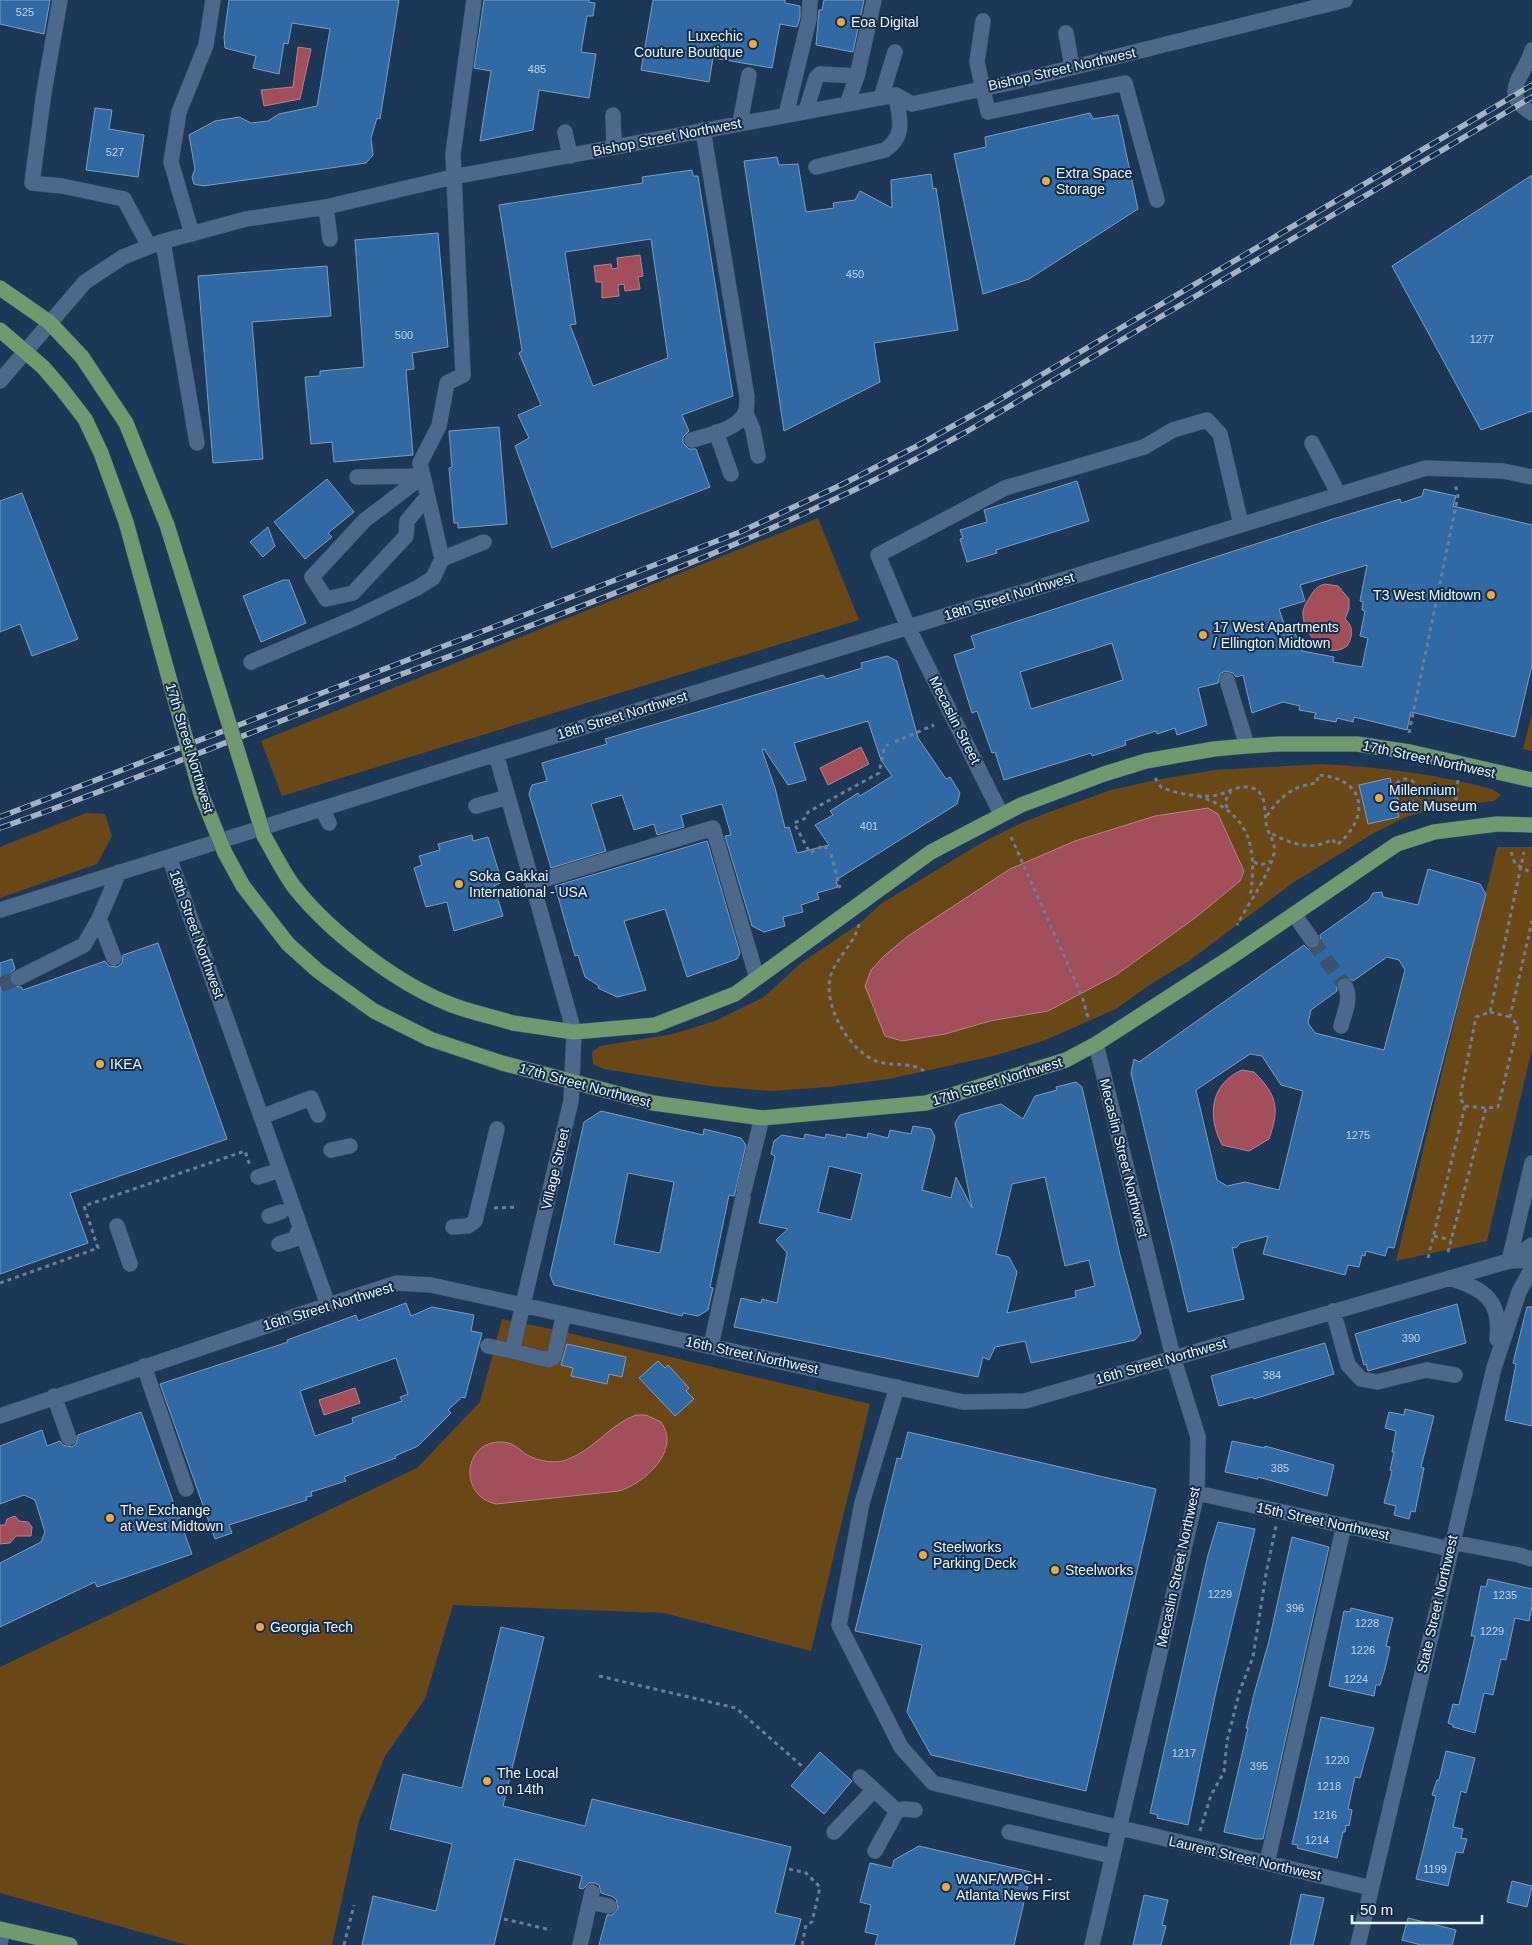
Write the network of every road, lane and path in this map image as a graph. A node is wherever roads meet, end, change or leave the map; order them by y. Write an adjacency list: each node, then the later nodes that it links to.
1 (60, 0): 32 (street)
2 (213, 0): 30 (street)
3 (474, 0): 27 (street)
4 (810, 0): 20 (street)
5 (874, 0): 13 (street)
6 (1345, 0): 11 (street, Bishop Street Northwest)
7 (983, 21): 14 (street)
8 (1066, 33): 11 (street)
9 (895, 52): 15 (street)
10 (1531, 52): 18 (street)
11 (1072, 67): 14 (street, Bishop Street Northwest)
12 (750, 75): 21 (street)
13 (857, 76): 16 (street); 17 (street)
14 (982, 88): 15 (street, Bishop Street Northwest); 28 (street)
15 (888, 96): 16 (street, Bishop Street Northwest); 26 (street)
16 (847, 104): 17 (street, Bishop Street Northwest)
17 (806, 111): 20 (street, Bishop Street Northwest)
18 (1532, 113)
19 (613, 115): 24 (street)
20 (786, 115): 21 (street, Bishop Street Northwest)
21 (740, 123): 22 (street, Bishop Street Northwest)
22 (703, 130): 24 (street, Bishop Street Northwest); 38 (street)
23 (565, 132): 25 (street)
24 (614, 146): 25 (street, Bishop Street Northwest)
25 (570, 156): 27 (street, Bishop Street Northwest)
26 (816, 167)
27 (453, 177): 29 (street, Bishop Street Northwest); 45 (street)
28 (1157, 200)
29 (326, 207): 30 (street, Bishop Street Northwest); 31 (street)
30 (192, 234): 32 (street, Bishop Street Northwest)
31 (330, 238)
32 (156, 244): 34 (street, Bishop Street Northwest); 41 (street)
33 (0, 288): 34 (main road, 17th Street Northwest)
34 (49, 322): 36 (street, Bishop Street Northwest); 109 (main road, 17th Street Northwest, bridge)
35 (0, 330): 36 (main road, 17th Street Northwest)
36 (24, 350): 37 (street, Bishop Street Northwest); 112 (main road, 17th Street Northwest, bridge)
37 (0, 381)
38 (746, 413): 39 (street); 43 (street)
39 (716, 432): 40 (street); 44 (street)
40 (692, 440)
41 (197, 443)
42 (1312, 443): 49 (street)
43 (758, 456)
44 (731, 474)
45 (423, 476): 46 (street); 50 (street); 50 (street)
46 (357, 477)
47 (1532, 477): 49 (street, 18th Street Northwest)
48 (1454, 478): 58 (path)
49 (1339, 494): 51 (street, 18th Street Northwest)
50 (427, 497): 53 (street)
51 (1241, 524): 54 (street, 18th Street Northwest); 54 (street, Mecaslin Street)
52 (484, 542): 53 (street)
53 (442, 559): 55 (street)
54 (908, 627): 62 (street, 18th Street Northwest); 75 (street, Mecaslin Street)
55 (251, 662)
56 (1227, 680): 61 (street)
57 (934, 725): 59 (path)
58 (1410, 733)
59 (895, 742)
60 (888, 744): 81 (path)
61 (1247, 746): 65 (main road, 17th Street Northwest); 75 (main road, 17th Street Northwest)
62 (496, 754): 70 (street, Village Street); 73 (street, 18th Street Northwest)
63 (1155, 778): 69 (path)
64 (1458, 779): 68 (path)
65 (1532, 780)
66 (1418, 790): 66 (path); 68 (path)
67 (1231, 791): 69 (path); 74 (path); 76 (path)
68 (1456, 793): 72 (path)
69 (1195, 795): 74 (path)
70 (508, 797): 71 (street); 91 (street, Village Street)
71 (476, 806)
72 (1455, 808)
73 (322, 809): 77 (street); 85 (street, 18th Street Northwest)
74 (1228, 811): 87 (path)
75 (1001, 814): 103 (main road, 17th Street Northwest)
76 (1266, 816): 79 (path); 79 (path)
77 (329, 823)
78 (1532, 825): 95 (main road, 17th Street Northwest)
79 (1269, 832): 86 (path)
80 (1011, 837): 106 (path)
81 (827, 849)
82 (1511, 852): 88 (path)
83 (1524, 852): 88 (path)
84 (831, 854): 92 (path)
85 (170, 857): 89 (street); 116 (street, 18th Street Northwest)
86 (1272, 860): 87 (path); 93 (path)
87 (1253, 861): 93 (path)
88 (1520, 867): 90 (path); 105 (path)
89 (119, 872): 94 (street); 96 (street)
90 (1532, 873)
91 (532, 883): 103 (street); 109 (street, Village Street)
92 (840, 888)
93 (1250, 900): 99 (path)
94 (0, 910)
95 (1294, 914): 100 (street); 110 (main road, 17th Street Northwest)
96 (99, 919): 101 (street); 102 (street)
97 (1532, 921): 107 (path)
98 (859, 924): 111 (path)
99 (1238, 926)
100 (1312, 940)
101 (114, 958)
102 (18, 978)
103 (757, 978): 109 (main road, 17th Street Northwest)
104 (1345, 986): 108 (street)
105 (1490, 1012): 107 (path); 113 (path)
106 (1088, 1017)
107 (1510, 1017): 114 (path)
108 (1341, 1026)
109 (574, 1032): 112 (street, Village Street)
110 (1096, 1044): 117 (main road, 17th Street Northwest); 148 (street, Mecaslin Street Northwest)
111 (927, 1073)
112 (572, 1082): 117 (main road, 17th Street Northwest); 142 (street, Village Street)
113 (1465, 1106): 114 (path); 129 (path)
114 (1486, 1108): 130 (path)
115 (318, 1115): 116 (street)
116 (261, 1117): 122 (street, 18th Street Northwest)
117 (762, 1118): 146 (street)
118 (497, 1129): 128 (street)
119 (350, 1146): 120 (street)
120 (331, 1150)
121 (1532, 1163): 136 (street)
122 (280, 1170): 123 (street); 127 (street, 18th Street Northwest)
123 (255, 1173): 140 (path)
124 (518, 1208): 125 (path)
125 (493, 1209)
126 (117, 1226): 137 (street)
127 (300, 1227): 131 (street); 141 (street, 18th Street Northwest)
128 (454, 1227)
129 (1434, 1236): 130 (path); 134 (path)
130 (1452, 1240): 133 (path)
131 (279, 1244)
132 (1532, 1245): 136 (street, 16th Street Northwest)
133 (1448, 1252)
134 (1428, 1258)
135 (1532, 1260): 136 (street, 16th Street Northwest)
136 (1509, 1261): 139 (street, 16th Street Northwest)
137 (130, 1264)
138 (1532, 1268): 150 (street, State Street Northwest)
139 (1449, 1278): 143 (street, 16th Street Northwest); 150 (street)
140 (0, 1283)
141 (328, 1304): 142 (street, 16th Street Northwest); 149 (street, 16th Street Northwest)
142 (524, 1305): 144 (street, 16th Street Northwest); 147 (street, Village Street)
143 (1333, 1311): 148 (street, 16th Street Northwest); 151 (street)
144 (564, 1314): 146 (street, 16th Street Northwest); 147 (street)
145 (488, 1346): 147 (street)
146 (711, 1346): 152 (street, 16th Street Northwest)
147 (512, 1350)
148 (1173, 1357): 152 (street, 16th Street Northwest); 157 (street, Mecaslin Street Northwest)
149 (144, 1366): 153 (street, 16th Street Northwest); 156 (street)
150 (1494, 1368): 160 (street, State Street Northwest)
151 (1456, 1375)
152 (897, 1387): 168 (street, Laurent Street Northwest)
153 (54, 1396): 154 (street, 16th Street Northwest); 155 (street)
154 (0, 1416)
155 (69, 1438)
156 (186, 1489)
157 (1197, 1493): 158 (street, 15th Street Northwest); 168 (street, Mecaslin Street Northwest)
158 (1279, 1511): 159 (street, 15th Street Northwest); 171 (path)
159 (1344, 1525): 160 (street, 15th Street Northwest); 174 (street)
160 (1450, 1546): 161 (street, 15th Street Northwest); 176 (street, State Street Northwest)
161 (1532, 1559)
162 (599, 1676): 163 (path)
163 (803, 1767)
164 (860, 1777): 165 (street)
165 (874, 1790): 167 (street); 169 (street)
166 (915, 1810): 167 (street)
167 (897, 1812): 172 (street)
168 (1119, 1828): 171 (street, Laurent Street Northwest); 173 (street, Mecaslin Street Northwest)
169 (834, 1832)
170 (1010, 1832): 173 (street)
171 (1196, 1846): 174 (street, Laurent Street Northwest)
172 (875, 1851)
173 (1112, 1856): 186 (street, Mecaslin Street Northwest)
174 (1267, 1863): 176 (street, Laurent Street Northwest)
175 (789, 1869): 185 (path)
176 (1371, 1888): 187 (street, State Street Northwest)
177 (354, 1905): 183 (path)
178 (609, 1906): 184 (street)
179 (504, 1919): 180 (path)
180 (551, 1930)
181 (1, 1934): 182 (main road)
182 (65, 1944)
183 (344, 1945)
184 (580, 1945)
185 (802, 1945)
186 (1092, 1945)
187 (1358, 1945)

